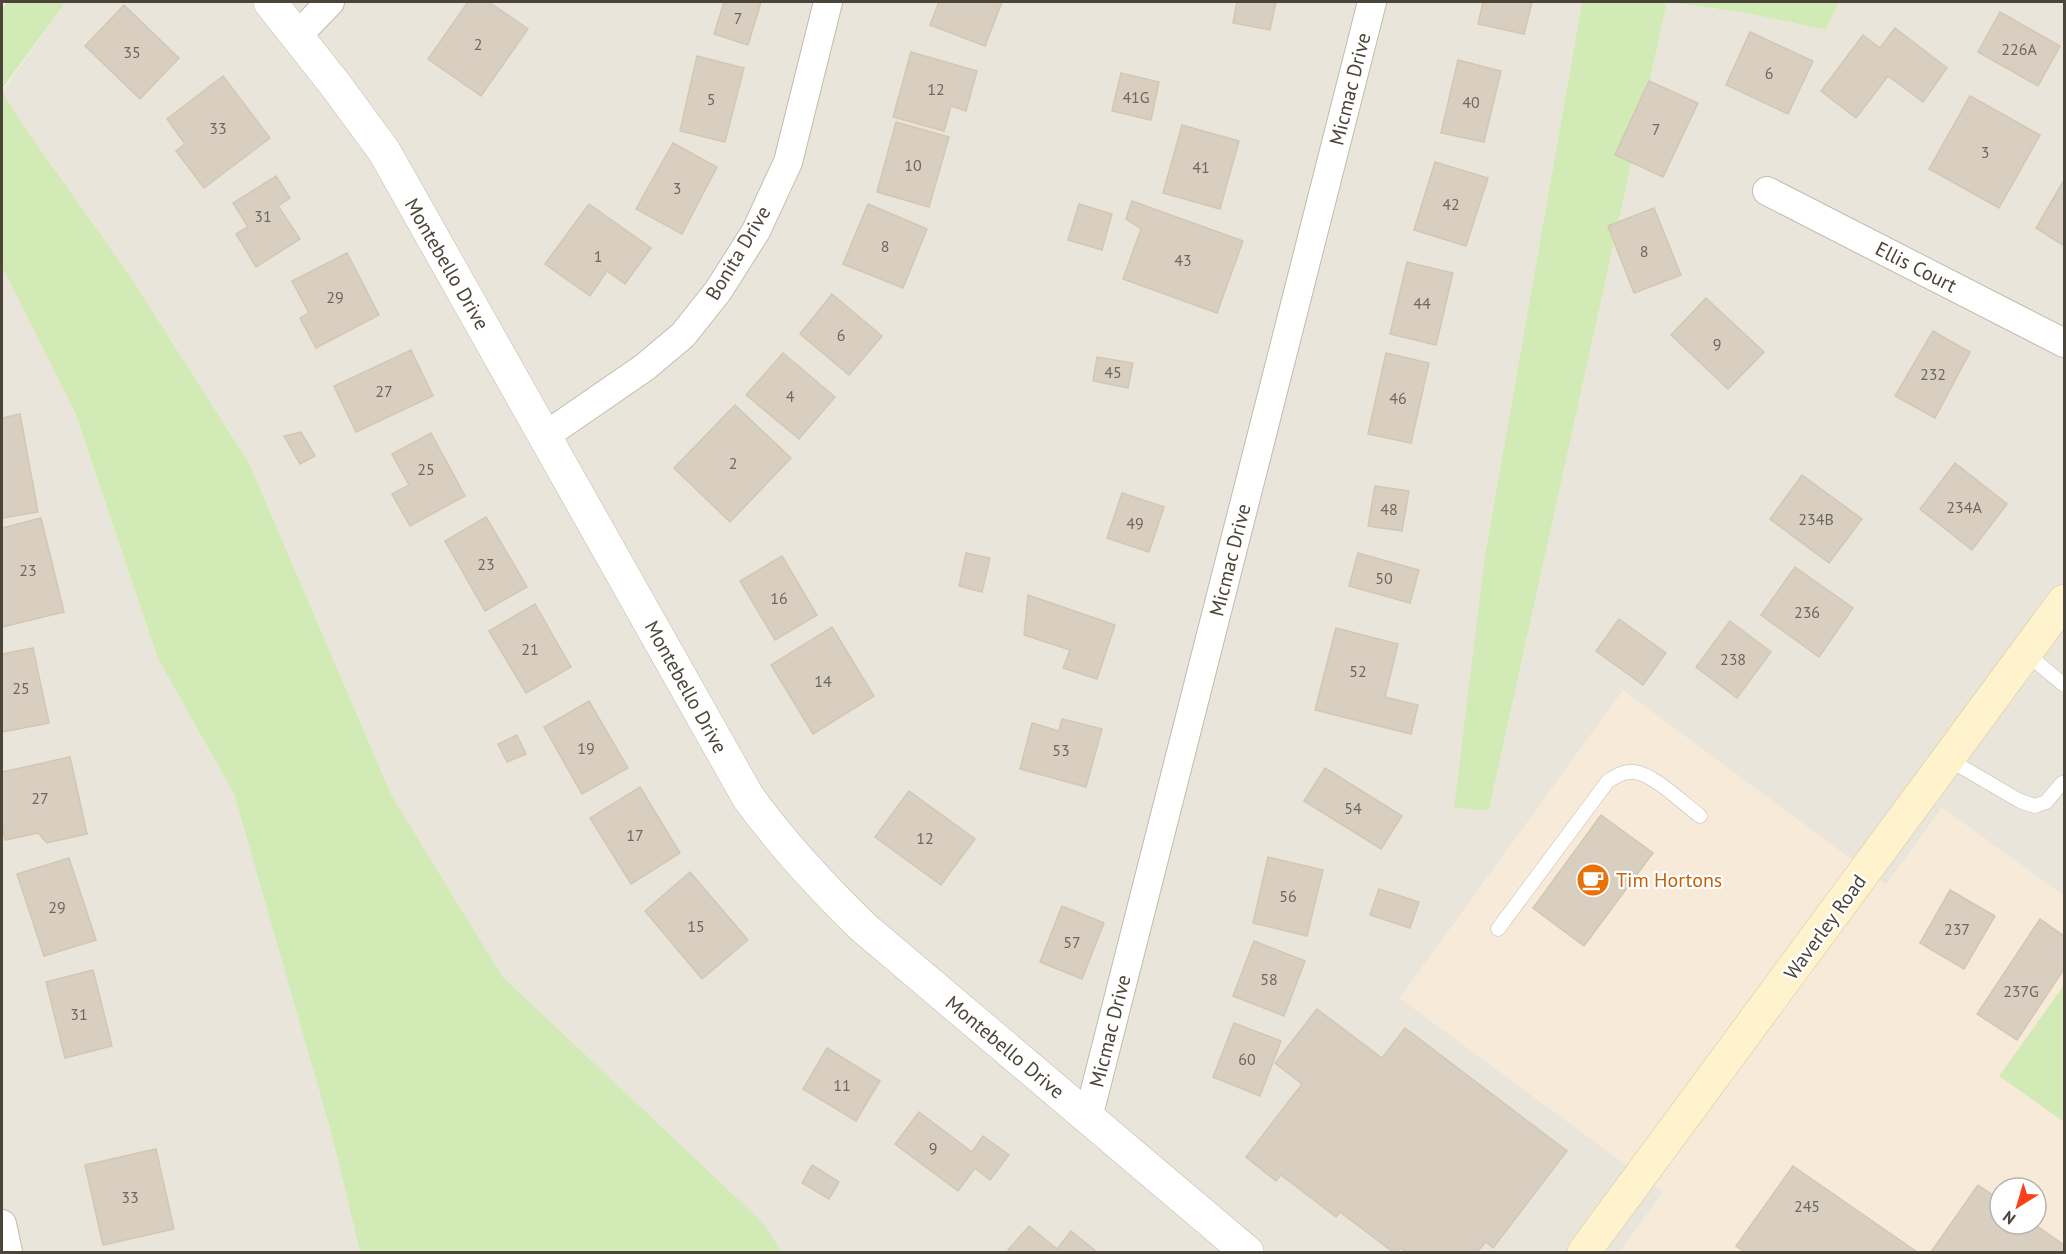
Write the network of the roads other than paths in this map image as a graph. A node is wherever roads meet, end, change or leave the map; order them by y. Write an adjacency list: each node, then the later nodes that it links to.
1 (270, 2): 5 (street, Montebello Drive)
2 (330, 2): 5 (street)
3 (828, 2): 8 (street, Bonita Drive)
4 (1372, 2): 16 (street, Micmac Drive)
5 (298, 35): 8 (street, Montebello Drive)
6 (1767, 191): 7 (street, Ellis Court)
7 (2064, 343)
8 (545, 436): 16 (street, Montebello Drive)
9 (2064, 600): 10 (main road, Waverley Road)
10 (2026, 653): 11 (lane); 12 (main road, Waverley Road)
11 (2064, 685)
12 (1948, 759): 13 (lane); 20 (main road, Waverley Road)
13 (2064, 783)
14 (1700, 816): 15 (lane)
15 (1498, 929)
16 (1088, 1118): 19 (street, Montebello Drive)
17 (2, 1224): 18 (street)
18 (8, 1252)
19 (1247, 1252)
20 (1584, 1252)

